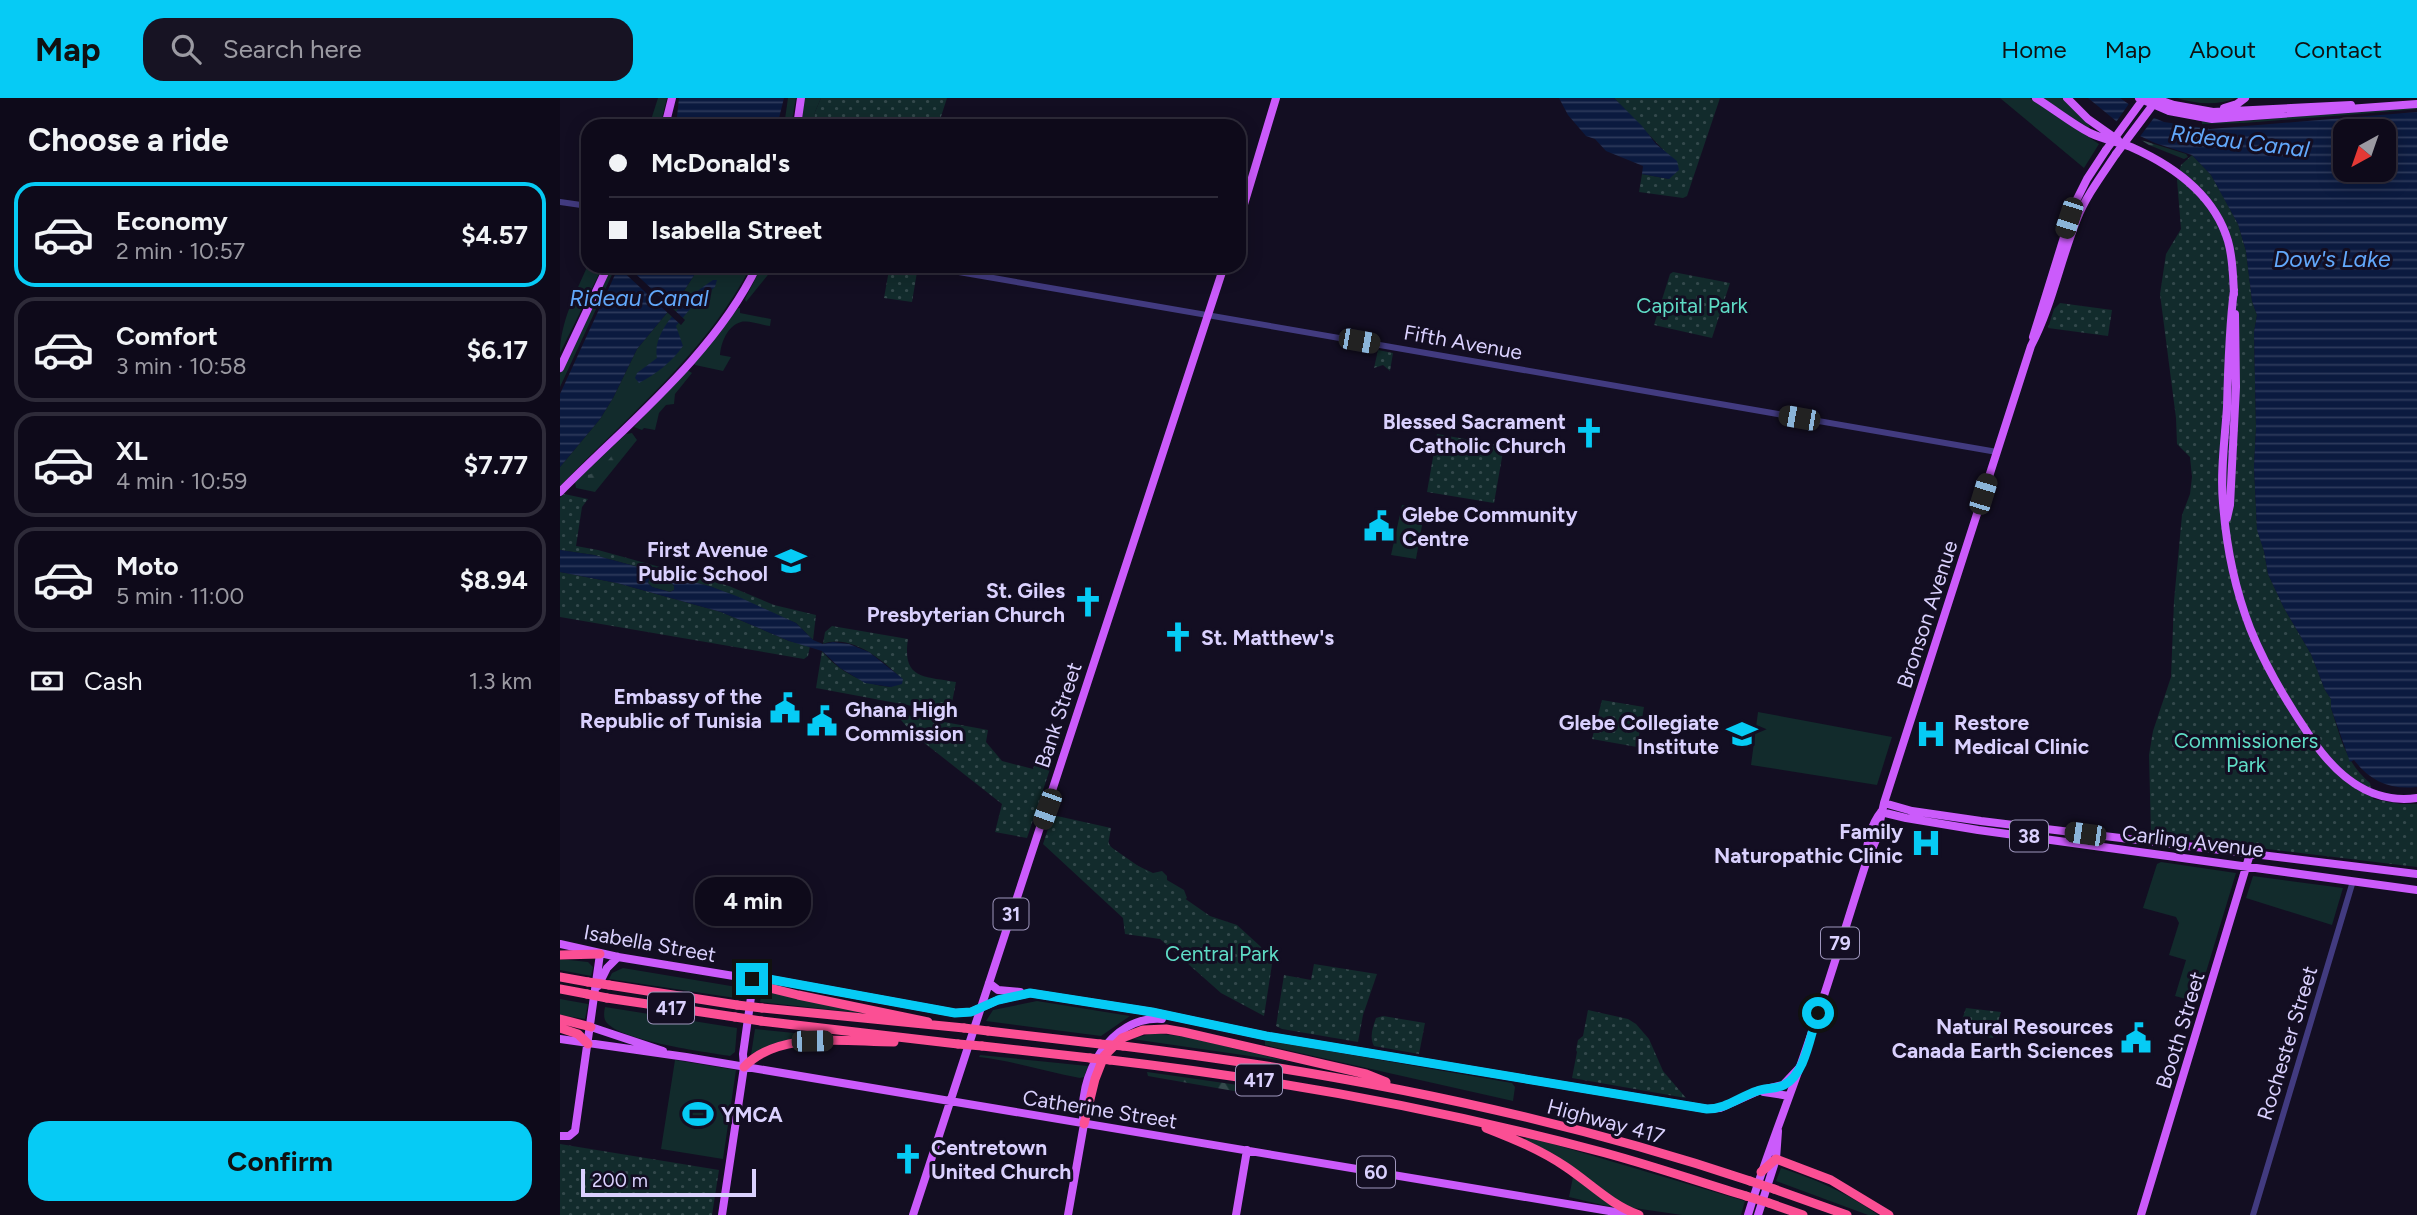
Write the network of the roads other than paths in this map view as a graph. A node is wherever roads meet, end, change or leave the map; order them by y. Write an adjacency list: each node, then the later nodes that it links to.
1 (673, 98): 15 (main road)
2 (801, 98): 16 (main road)
3 (2036, 98): 17 (main road)
4 (2067, 98): 17 (main road)
5 (2139, 98): 14 (main road)
6 (2144, 98): 26 (main road, Bronson Avenue / 79, bridge)
7 (2156, 98): 13 (main road); 26 (main road, Bronson Avenue / 79, bridge)
8 (2245, 98): 13 (main road)
9 (2260, 98): 14 (main road)
10 (2266, 98): 14 (main road)
11 (1277, 99): 18 (main road)
12 (2417, 102): 14 (main road)
13 (2203, 110): 14 (main road)
14 (2264, 111)
15 (667, 119)
16 (798, 119)
17 (2130, 147): 30 (main road)
18 (1246, 199)
19 (560, 202): 20 (street)
20 (581, 205)
21 (605, 273): 27 (main road)
22 (753, 273): 29 (main road)
23 (964, 273): 25 (street, Fifth Avenue)
24 (1222, 273): 25 (main road, Bank Street / 31)
25 (1207, 316): 28 (street, Fifth Avenue); 43 (main road, Bank Street / 31)
26 (2031, 346): 28 (main road, Bronson Avenue / 79)
27 (560, 368)
28 (1997, 452): 31 (main road, Bronson Avenue / 79)
29 (560, 492)
30 (2417, 798)
31 (1882, 807): 32 (main road, Carling Avenue / 38); 33 (main road, Carling Avenue / 38); 57 (main road, Bronson Avenue / 79)
32 (2250, 854): 33 (main road, Booth Street); 34 (main road, Carling Avenue / 38)
33 (2247, 865): 35 (main road, Carling Avenue / 38); 81 (main road, Booth Street)
34 (2417, 874)
35 (2353, 881): 36 (main road, Carling Avenue / 38); 82 (street, Rochester Street)
36 (2417, 890)
37 (560, 944): 38 (main road, Isabella Street)
38 (600, 954): 39 (highway); 40 (main road, Isabella Street); 45 (main road)
39 (560, 955)
40 (618, 957): 42 (main road, Isabella Street); 45 (main road)
41 (560, 977): 50 (highway, Highway 417 / 417, bridge)
42 (747, 978): 47 (main road, Isabella Street); 50 (highway); 58 (main road)
43 (989, 983): 46 (main road); 47 (main road, Bank Street / 31)
44 (560, 989): 45 (highway, 417)
45 (591, 993): 51 (main road); 54 (highway, 417, bridge)
46 (1030, 993): 47 (main road, Isabella Street); 49 (main road)
47 (981, 1008): 62 (main road, Bank Street / 31)
48 (560, 1019): 51 (highway)
49 (1185, 1021): 60 (main road); 63 (main road)
50 (943, 1026): 59 (highway, Highway 417 / 417, bridge)
51 (591, 1027): 55 (main road); 56 (main road)
52 (560, 1028): 55 (highway)
53 (560, 1039): 55 (main road, Catherine Street / 60)
54 (930, 1041): 58 (highway); 65 (highway, 417, bridge)
55 (588, 1044): 56 (main road, Catherine Street / 60); 66 (main road)
56 (686, 1057): 58 (main road, Catherine Street / 60)
57 (1800, 1067): 60 (main road); 61 (main road, Bronson Avenue / 79)
58 (744, 1068): 62 (main road, Catherine Street / 60); 70 (main road)
59 (1411, 1091): 63 (highway); 79 (highway, Highway 417 / 417, bridge)
60 (1758, 1091): 61 (main road)
61 (1789, 1096): 64 (main road, Bronson Avenue / 79)
62 (951, 1100): 63 (main road, Catherine Street / 60); 71 (main road, Bank Street / 31)
63 (1084, 1124): 67 (main road, Catherine Street / 60); 72 (main road)
64 (1778, 1131): 68 (main road, Bronson Avenue / 79); 69 (main road, Bronson Avenue / 79)
65 (1508, 1133): 75 (highway); 78 (highway, 417, bridge)
66 (563, 1137)
67 (1247, 1150): 73 (main road); 74 (main road, Catherine Street / 60)
68 (1776, 1159): 69 (highway); 77 (main road, Bronson Avenue / 79); 80 (highway)
69 (1761, 1172): 76 (main road, Bronson Avenue / 79)
70 (722, 1215)
71 (913, 1215)
72 (1068, 1215)
73 (1236, 1215)
74 (1633, 1215)
75 (1639, 1215)
76 (1748, 1215)
77 (1758, 1215)
78 (1802, 1215)
79 (1847, 1215)
80 (1889, 1215)
81 (2141, 1215)
82 (2253, 1215)

